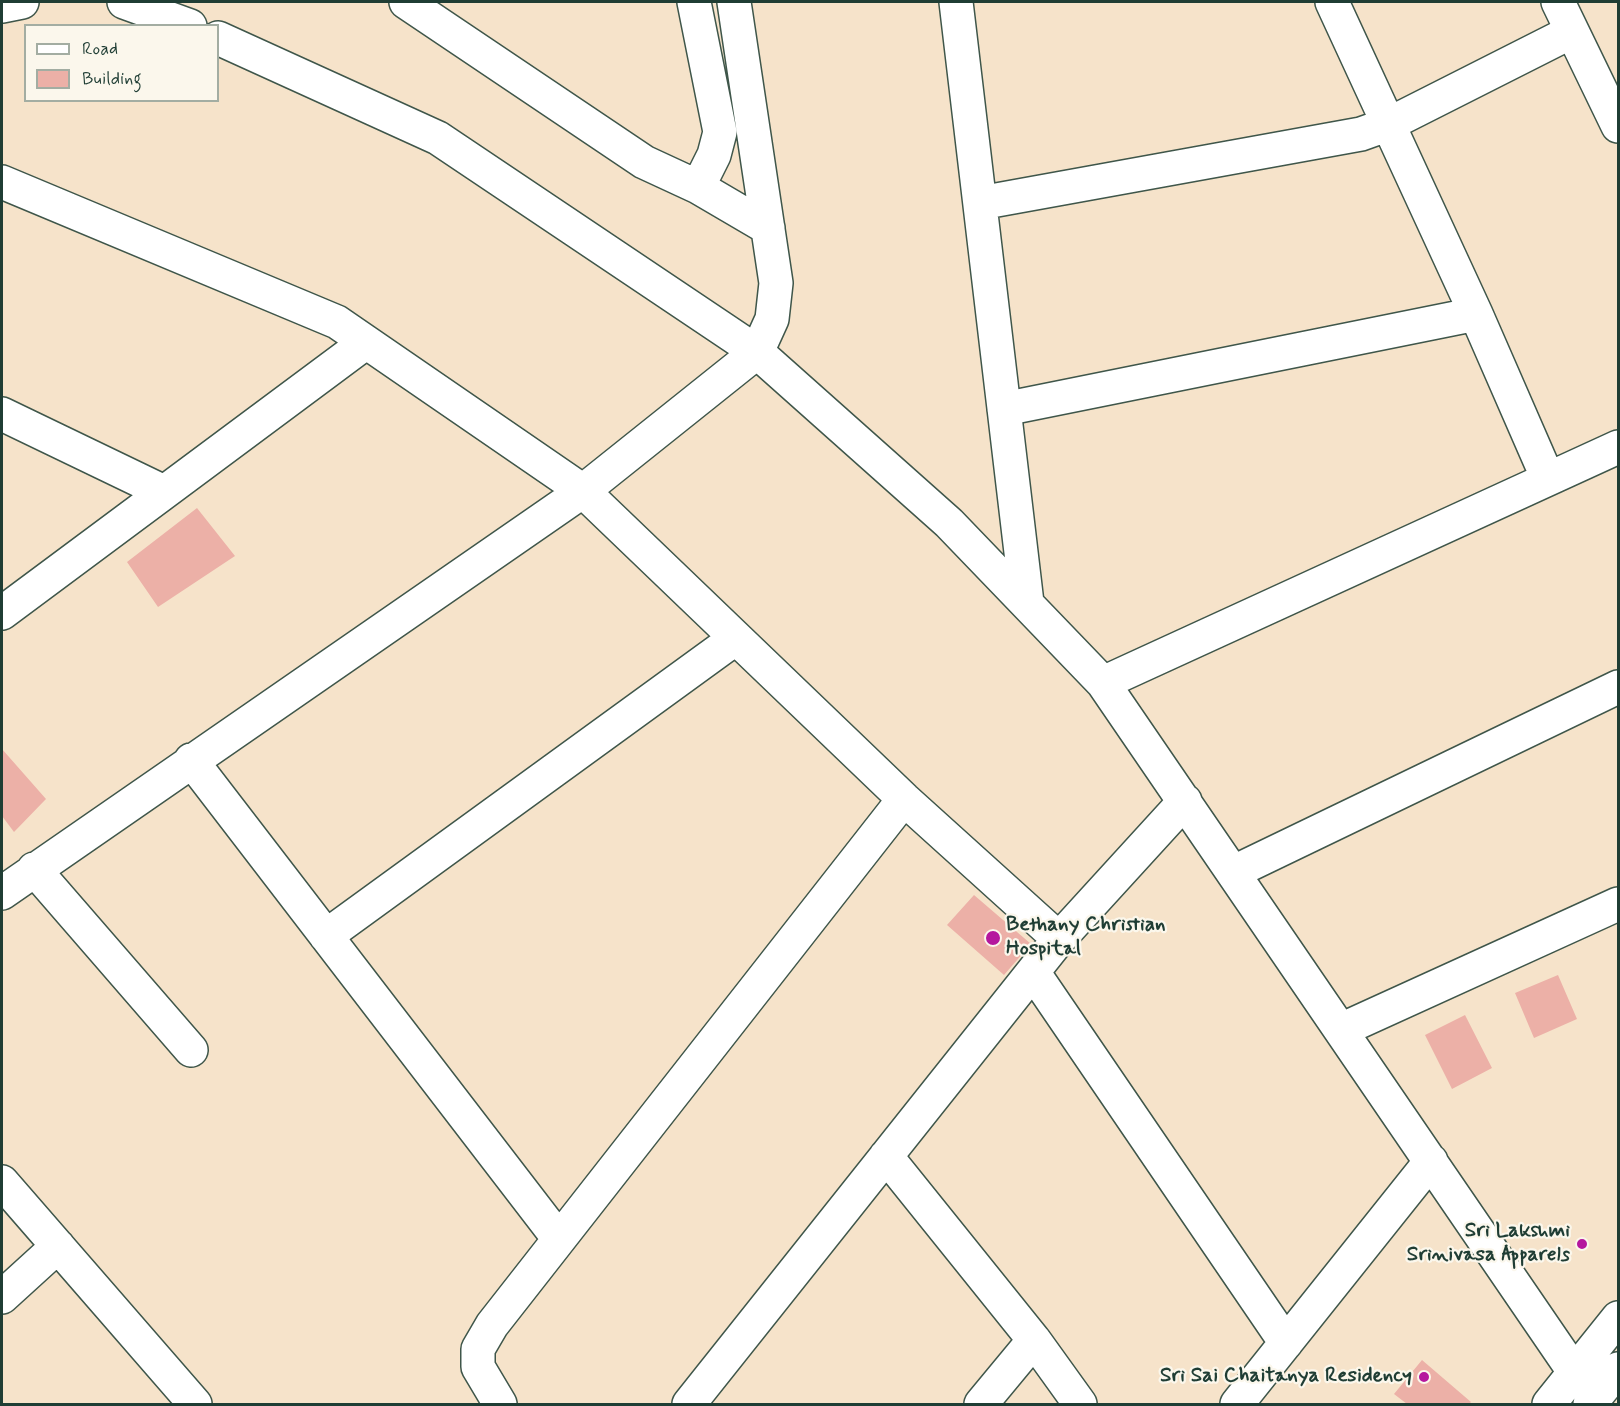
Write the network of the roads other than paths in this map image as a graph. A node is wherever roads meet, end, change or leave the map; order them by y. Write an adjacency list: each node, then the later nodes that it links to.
1 (22, 2): 9 (street)
2 (124, 2): 10 (street)
3 (406, 2): 16 (street)
4 (694, 2): 16 (street)
5 (734, 2): 18 (street)
6 (956, 2): 17 (street)
7 (1332, 2): 13 (street)
8 (1558, 2): 11 (street)
9 (2, 6)
10 (184, 24)
11 (1571, 32): 13 (street); 14 (street)
12 (219, 38): 21 (street)
13 (1389, 124): 17 (street); 19 (street)
14 (1618, 126)
15 (2, 182): 20 (street)
16 (698, 187): 18 (street)
17 (980, 203): 22 (street)
18 (768, 228): 21 (street)
19 (1476, 314): 22 (street); 25 (street)
20 (365, 343): 26 (street); 27 (street)
21 (757, 352): 26 (street); 28 (street)
22 (1004, 409): 28 (street)
23 (2, 414): 27 (street)
24 (1618, 447): 25 (street)
25 (1548, 479): 31 (street)
26 (583, 490): 30 (street); 33 (street)
27 (164, 492): 29 (street)
28 (1027, 603): 31 (street)
29 (2, 613)
30 (736, 638): 34 (street); 40 (street)
31 (1103, 684): 35 (street)
32 (1618, 687): 37 (street)
33 (191, 760): 36 (street); 40 (street)
34 (904, 799): 41 (street); 48 (street)
35 (1185, 801): 37 (street); 41 (street)
36 (34, 869): 38 (street); 44 (street)
37 (1234, 872): 43 (street)
38 (2, 892)
39 (1618, 904): 43 (street)
40 (326, 936): 48 (street)
41 (1059, 939): 42 (street)
42 (1033, 972): 45 (street); 53 (street)
43 (1341, 1029): 46 (street)
44 (191, 1050)
45 (886, 1156): 52 (street); 58 (street)
46 (1431, 1161): 53 (street); 55 (street)
47 (2, 1182): 49 (street)
48 (559, 1239): 57 (street)
49 (58, 1246): 50 (street); 56 (street)
50 (2, 1297)
51 (1618, 1318): 55 (street)
52 (1034, 1340): 59 (street); 60 (street)
53 (1286, 1343): 61 (street)
54 (1618, 1369): 55 (street)
55 (1587, 1391): 62 (street)
56 (195, 1404)
57 (500, 1404)
58 (689, 1404)
59 (981, 1404)
60 (1080, 1404)
61 (1237, 1404)
62 (1549, 1404)

